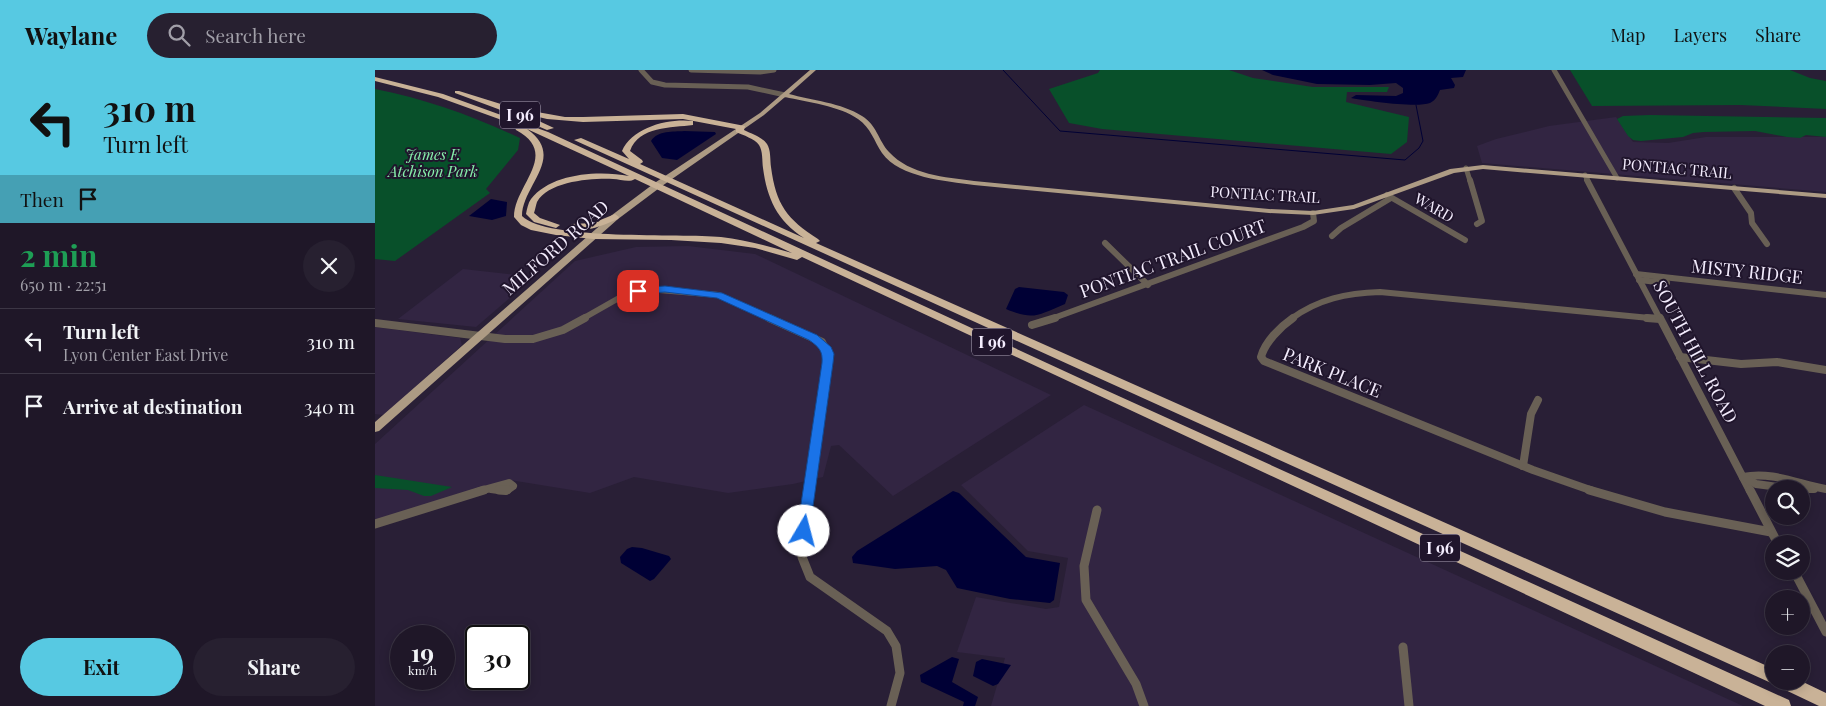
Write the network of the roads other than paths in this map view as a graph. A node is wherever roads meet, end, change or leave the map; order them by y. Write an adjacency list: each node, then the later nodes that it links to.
1 (641, 70): 9 (street)
2 (691, 70): 3 (street)
3 (774, 70)
4 (813, 70): 9 (main road, MILFORD ROAD)
5 (1554, 70): 15 (street)
6 (375, 74): 8 (highway, I 96)
7 (375, 79): 10 (highway, I 96)
8 (469, 95): 11 (highway); 13 (highway, I 96)
9 (785, 95): 11 (main road, MILFORD ROAD); 20 (main road, PONTIAC TRAIL)
10 (483, 109): 16 (highway, I 96); 23 (highway)
11 (740, 130): 13 (highway); 21 (main road, MILFORD ROAD); 29 (highway)
12 (1466, 168): 14 (main road, PONTIAC TRAIL); 19 (main road, PONTIAC TRAIL); 22 (street)
13 (660, 175): 29 (highway, I 96)
14 (1585, 176): 15 (main road, PONTIAC TRAIL); 28 (street, SOUTH HILL ROAD)
15 (1617, 178): 17 (main road, PONTIAC TRAIL)
16 (646, 183): 21 (highway); 31 (highway, I 96)
17 (1734, 188): 18 (main road, PONTIAC TRAIL); 27 (street)
18 (1826, 196)
19 (1389, 197): 20 (main road, PONTIAC TRAIL); 24 (street); 25 (street, WARD)
20 (1313, 213): 30 (street, PONTIAC TRAIL COURT)
21 (615, 217): 23 (main road, MILFORD ROAD)
22 (1477, 224)
23 (593, 236): 31 (highway); 37 (main road, MILFORD ROAD)
24 (1333, 236)
25 (1465, 240)
26 (1105, 244): 30 (street)
27 (1767, 244)
28 (1637, 277): 32 (street, MISTY RIDGE); 33 (street); 34 (street, SOUTH HILL ROAD)
29 (894, 283): 55 (highway, I 96)
30 (1148, 285): 36 (street, PONTIAC TRAIL COURT)
31 (885, 291): 61 (highway, I 96)
32 (1826, 295)
33 (1826, 300)
34 (1660, 319): 38 (street, SOUTH HILL ROAD); 42 (street, PARK PLACE)
35 (375, 323): 37 (street)
36 (1032, 325)
37 (479, 336): 41 (main road, MILFORD ROAD); 58 (street)
38 (1680, 357): 39 (street); 43 (street, SOUTH HILL ROAD)
39 (1826, 370)
40 (1538, 400): 42 (street)
41 (375, 428)
42 (1523, 466): 50 (street, PARK PLACE)
43 (1743, 477): 44 (street); 47 (street); 50 (street, SOUTH HILL ROAD)
44 (1765, 485)
45 (491, 489): 49 (street)
46 (1810, 489): 47 (street)
47 (1824, 489)
48 (1097, 510): 59 (street)
49 (375, 524)
50 (1771, 532): 51 (street, SOUTH HILL ROAD)
51 (1773, 535)
52 (1799, 580): 53 (street)
53 (1826, 632)
54 (1403, 647): 60 (street)
55 (1765, 673)
56 (1802, 690): 57 (highway)
57 (1826, 701)
58 (891, 706)
59 (1144, 706)
60 (1409, 706)
61 (1783, 706)

